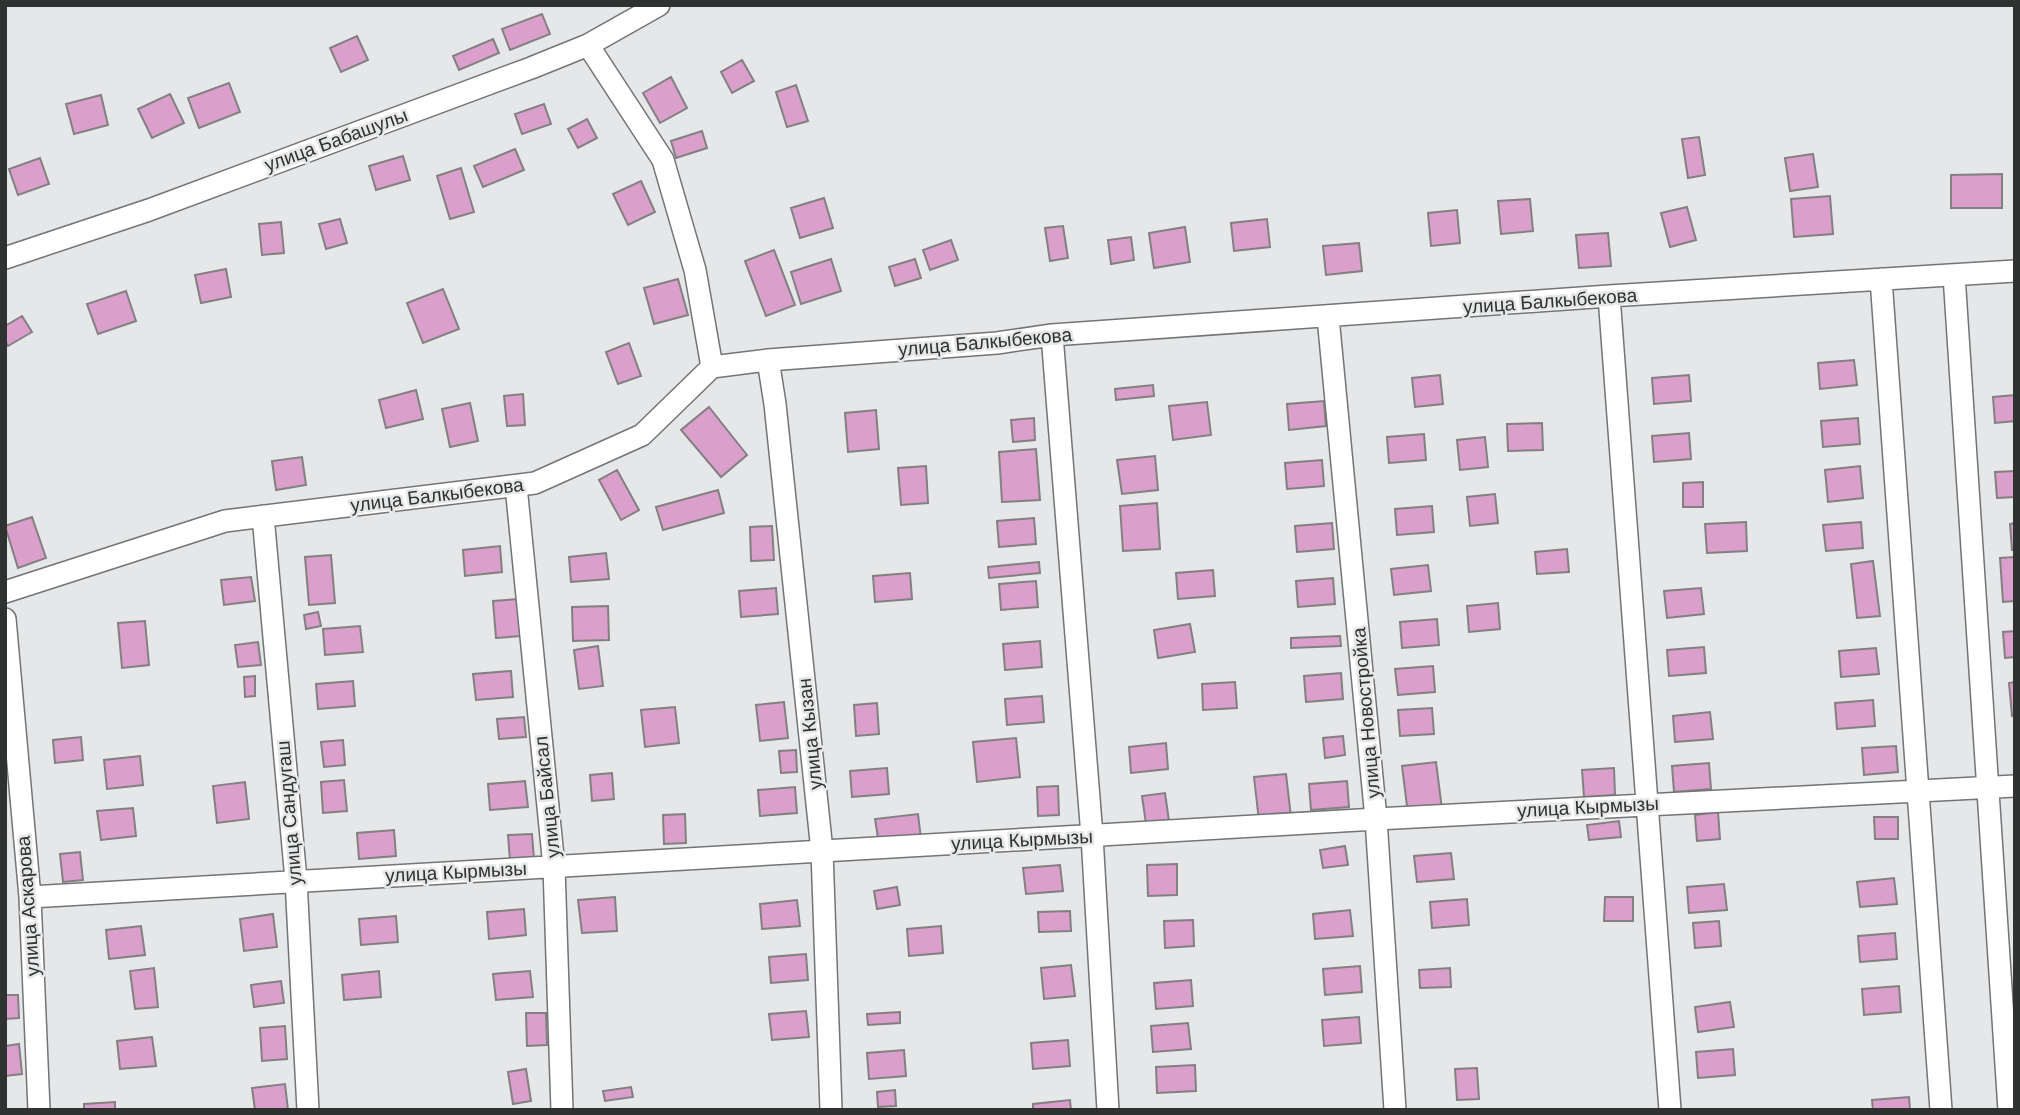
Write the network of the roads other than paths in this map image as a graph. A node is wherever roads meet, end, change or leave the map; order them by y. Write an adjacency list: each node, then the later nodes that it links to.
1 (659, 5): 2 (street, улица Бабашулы)
2 (588, 45): 3 (street, улица Бабашулы); 11 (street)
3 (5, 258)
4 (2015, 271): 5 (street, улица Балкыбекова)
5 (1954, 275): 6 (street, улица Балкыбекова); 17 (street)
6 (1881, 279): 7 (street, улица Балкыбекова); 18 (street)
7 (1609, 296): 8 (street, улица Балкыбекова); 19 (street)
8 (1328, 317): 9 (street, улица Балкыбекова); 20 (street, улица Новостройка)
9 (1052, 335): 10 (street, улица Балкыбекова); 21 (street)
10 (768, 360): 11 (street, улица Балкыбекова); 22 (street, улица Кызан)
11 (712, 368): 12 (street, улица Балкыбекова)
12 (516, 486): 13 (street, улица Балкыбекова); 23 (street, улица Байсал)
13 (263, 516): 14 (street, улица Балкыбекова); 24 (street, улица Сандугаш)
14 (5, 592)
15 (5, 619): 25 (street, улица Аскарова)
16 (2015, 786): 17 (street, улица Кырмызы)
17 (1989, 787): 18 (street, улица Кырмызы); 34 (street)
18 (1918, 790): 19 (street, улица Кырмызы); 33 (street)
19 (1648, 804): 20 (street, улица Кырмызы); 32 (street)
20 (1376, 819): 21 (street, улица Кырмызы); 31 (street, улица Новостройка)
21 (1092, 836): 22 (street, улица Кырмызы); 30 (street)
22 (822, 851): 23 (street, улица Кырмызы); 29 (street, улица Кызан)
23 (554, 867): 24 (street, улица Кырмызы); 28 (street, улица Байсал)
24 (296, 880): 25 (street, улица Кырмызы); 27 (street, улица Сандугаш)
25 (30, 897): 26 (street, улица Аскарова)
26 (39, 1110)
27 (308, 1110)
28 (562, 1110)
29 (831, 1110)
30 (1108, 1110)
31 (1395, 1110)
32 (1670, 1110)
33 (1941, 1110)
34 (2009, 1110)

